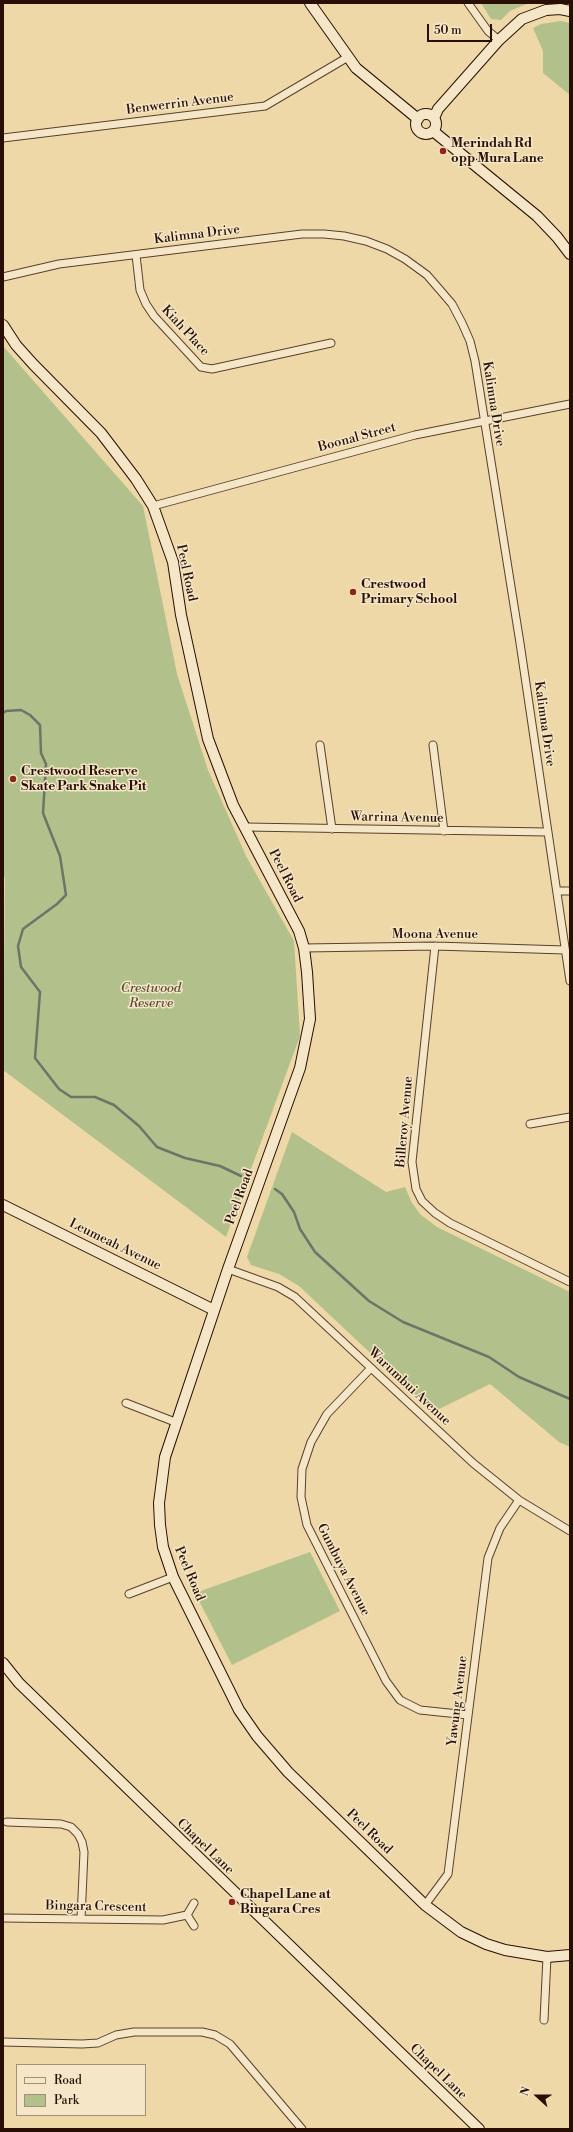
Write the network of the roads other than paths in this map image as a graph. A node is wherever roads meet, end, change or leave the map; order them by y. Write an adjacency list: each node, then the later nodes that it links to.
1 (310, 3): 5 (street)
2 (468, 3): 4 (street)
3 (570, 10): 4 (street)
4 (499, 40): 6 (street)
5 (348, 57): 7 (street); 9 (street, Benwerrin Avenue)
6 (434, 118): 7 (street); 8 (street)
7 (418, 119): 8 (street)
8 (433, 131): 10 (street)
9 (3, 138)
10 (570, 254)
11 (136, 255): 12 (street, Kalimna Drive); 14 (street, Kiah Place); 16 (street, Kalimna Drive)
12 (3, 277)
13 (3, 325): 17 (street, Peel Road)
14 (331, 343)
15 (570, 404): 16 (street, Boonal Street)
16 (484, 420): 17 (street, Boonal Street); 23 (street, Kalimna Drive)
17 (153, 506): 20 (street, Peel Road)
18 (320, 745): 21 (street)
19 (433, 745): 22 (street)
20 (246, 828): 21 (street, Warrina Avenue); 27 (street, Peel Road)
21 (332, 829): 22 (street, Warrina Avenue)
22 (444, 831): 23 (street, Warrina Avenue)
23 (547, 832): 24 (street, Kalimna Drive)
24 (558, 891): 25 (street); 28 (street, Kalimna Drive)
25 (570, 891)
26 (435, 946): 27 (street, Moona Avenue); 28 (street, Moona Avenue); 34 (street, Billeroy Avenue)
27 (304, 948): 33 (street, Peel Road)
28 (565, 950): 29 (street, Kalimna Drive)
29 (570, 981)
30 (570, 1117): 31 (street)
31 (530, 1124)
32 (3, 1205): 35 (street, Leumeah Avenue)
33 (228, 1269): 35 (street, Peel Road); 36 (street, Warumbui Avenue)
34 (570, 1282)
35 (214, 1310): 38 (street, Peel Road)
36 (371, 1368): 39 (street, Warumbui Avenue); 44 (street, Gumbuya Avenue)
37 (126, 1404): 38 (street)
38 (175, 1422): 41 (street, Peel Road)
39 (519, 1500): 40 (street, Warumbui Avenue); 44 (street, Yawung Avenue)
40 (570, 1531)
41 (173, 1578): 42 (street); 47 (street, Peel Road)
42 (129, 1594)
43 (3, 1663): 57 (street, Chapel Lane)
44 (468, 1715): 47 (street, Yawung Avenue)
45 (7, 1822): 50 (street)
46 (194, 1903): 48 (street)
47 (425, 1905): 53 (street, Peel Road)
48 (187, 1915): 50 (street, Bingara Crescent); 51 (street)
49 (3, 1918): 50 (street, Bingara Crescent)
50 (81, 1919)
51 (194, 1926)
52 (570, 1955): 53 (street, Peel Road)
53 (547, 1957): 54 (street)
54 (544, 2020)
55 (3, 2042): 56 (street)
56 (302, 2129)
57 (479, 2129)

